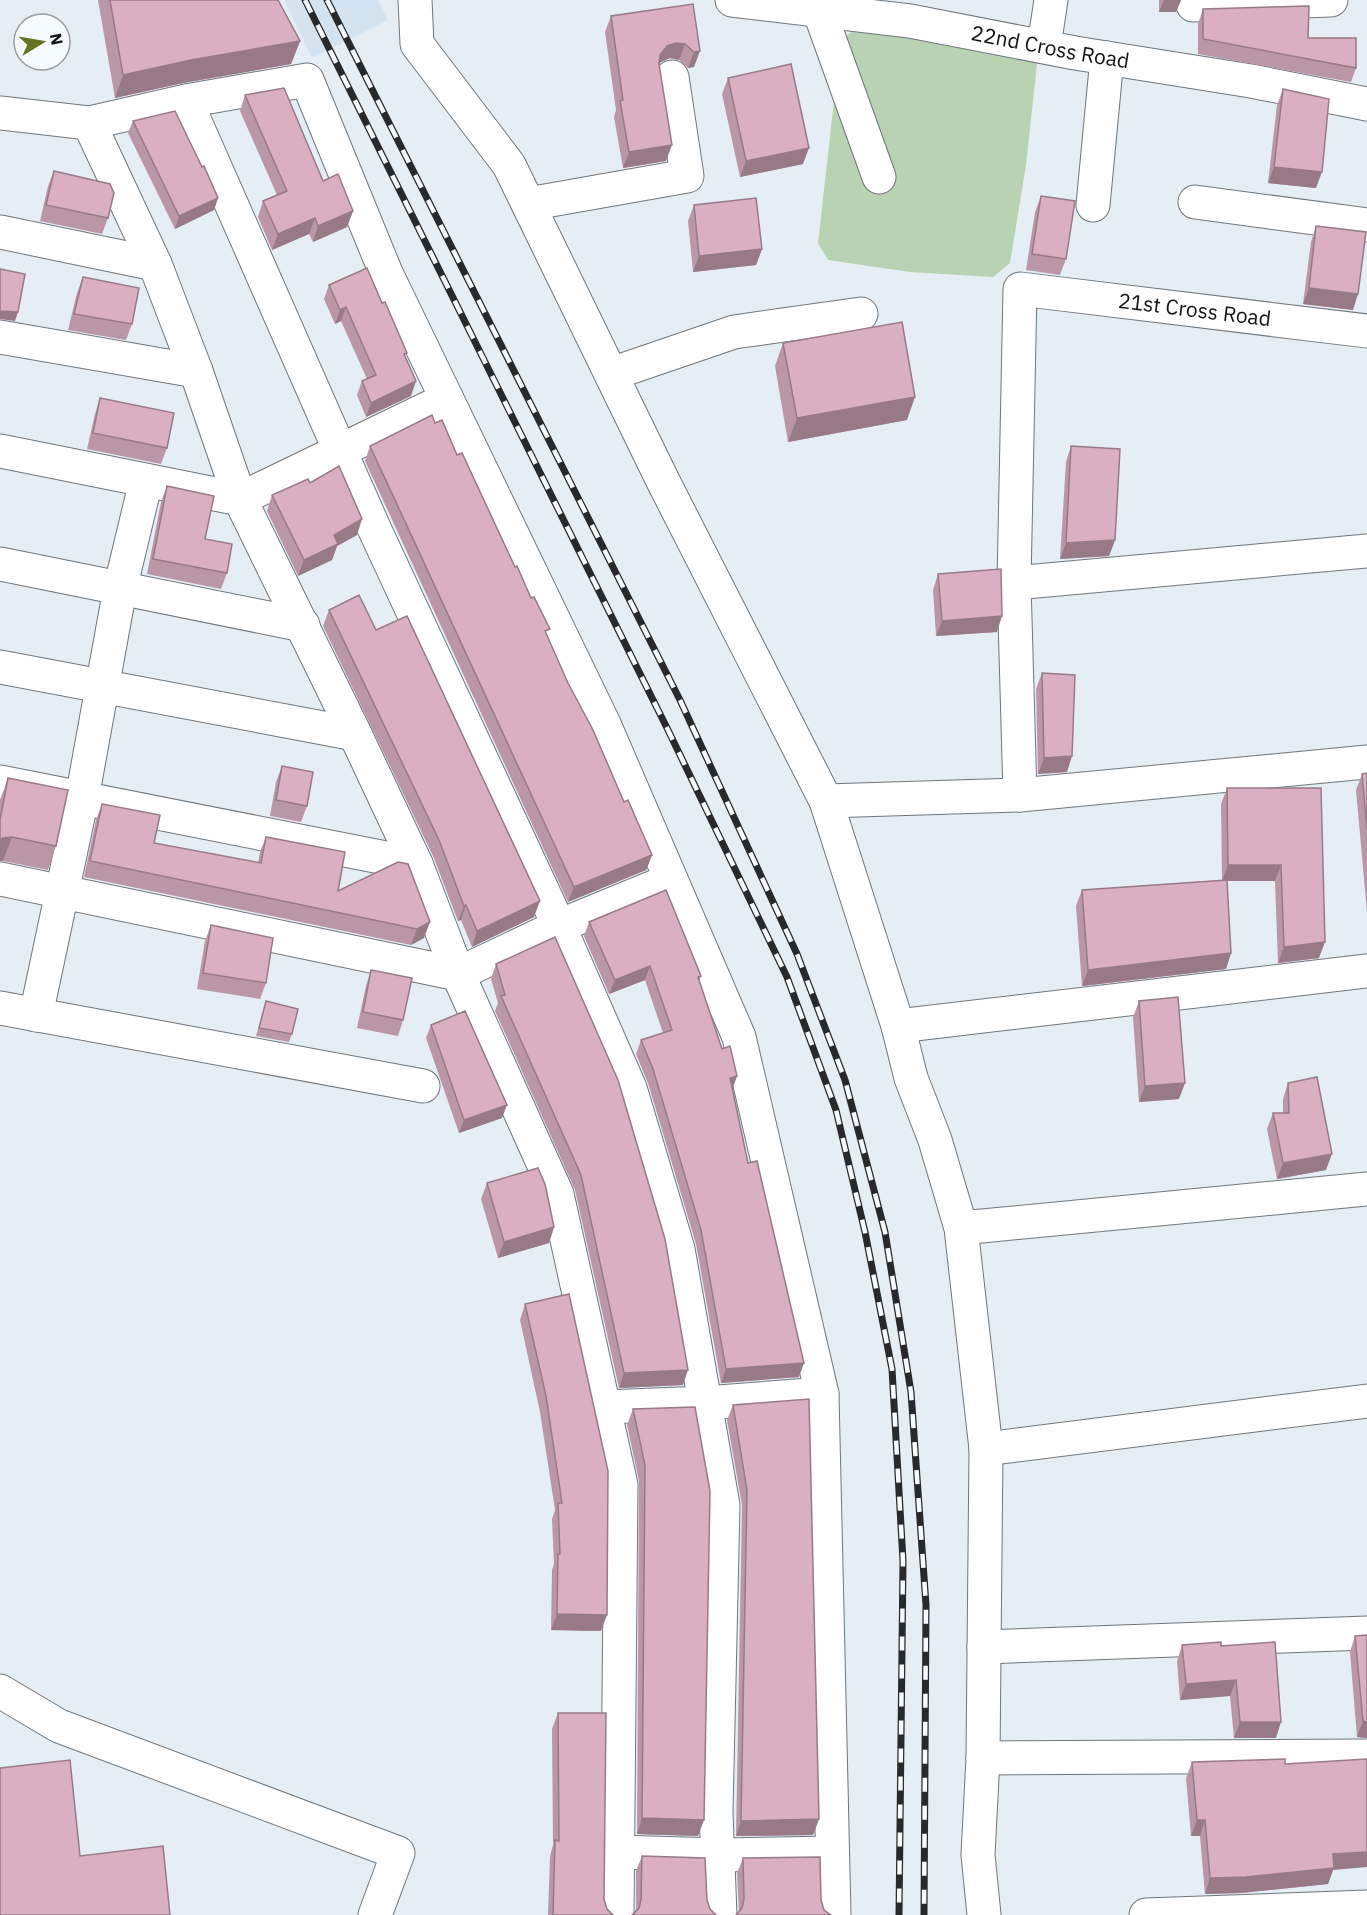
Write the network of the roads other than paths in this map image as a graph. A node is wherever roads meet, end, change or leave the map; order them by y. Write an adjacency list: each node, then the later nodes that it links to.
1 (415, 0): 17 (street)
2 (732, 0): 6 (street, 22nd Cross Road)
3 (1051, 0): 8 (street)
4 (1331, 0): 5 (street)
5 (1193, 5)
6 (819, 10): 7 (street, 22nd Cross Road); 15 (street)
7 (911, 10): 8 (street, 22nd Cross Road)
8 (1044, 46): 9 (street, 22nd Cross Road)
9 (1107, 58): 12 (street, 22nd Cross Road); 18 (street)
10 (672, 78): 17 (street)
11 (186, 101): 14 (street); 27 (street); 29 (street)
12 (1367, 104)
13 (0, 113): 14 (street)
14 (89, 123): 21 (street)
15 (879, 177)
16 (1195, 202): 19 (street)
17 (528, 204): 26 (street)
18 (1093, 205)
19 (1367, 225)
20 (0, 232): 21 (street)
21 (155, 264): 25 (street)
22 (861, 314): 26 (street)
23 (1367, 331): 34 (street, 21st Cross Road)
24 (0, 337): 25 (street)
25 (196, 371): 31 (street)
26 (611, 374): 44 (street)
27 (447, 399): 29 (street); 47 (street)
28 (0, 451): 30 (street)
29 (340, 452): 31 (street); 49 (street)
30 (147, 481): 31 (street); 35 (street)
31 (240, 499): 36 (street)
32 (1367, 551): 34 (street)
33 (0, 564): 35 (street)
34 (1014, 583): 42 (street)
35 (120, 589): 36 (street); 38 (street)
36 (303, 625): 39 (street)
37 (0, 668): 38 (street)
38 (103, 686): 39 (street); 43 (street)
39 (355, 734): 45 (street)
40 (1367, 762): 42 (street)
41 (0, 782): 43 (street)
42 (1020, 795): 44 (street)
43 (82, 798): 45 (street); 48 (street)
44 (826, 801): 54 (street)
45 (416, 864): 51 (street)
46 (0, 879): 48 (street)
47 (671, 880): 49 (street); 58 (street)
48 (62, 892): 51 (street); 53 (street)
49 (559, 926): 51 (street); 60 (street)
50 (1367, 971): 54 (street)
51 (458, 974): 61 (street)
52 (0, 1008): 53 (street)
53 (36, 1015): 55 (street)
54 (898, 1026): 57 (street)
55 (423, 1086)
56 (1367, 1189): 57 (street)
57 (961, 1228): 62 (street)
58 (822, 1394): 60 (street); 69 (street)
59 (1367, 1401): 62 (street)
60 (705, 1403): 61 (street); 70 (street)
61 (603, 1407): 68 (street)
62 (986, 1449): 64 (street)
63 (1367, 1633): 64 (street)
64 (984, 1647): 67 (street)
65 (0, 1691): 72 (street)
66 (1367, 1756): 67 (street)
67 (983, 1758): 76 (street)
68 (617, 1852): 70 (street); 73 (street)
69 (832, 1853): 70 (street); 75 (street)
70 (718, 1855): 74 (street)
71 (1367, 1907): 77 (street)
72 (375, 1915)
73 (617, 1915)
74 (720, 1915)
75 (834, 1915)
76 (984, 1915)
77 (1146, 1915)

